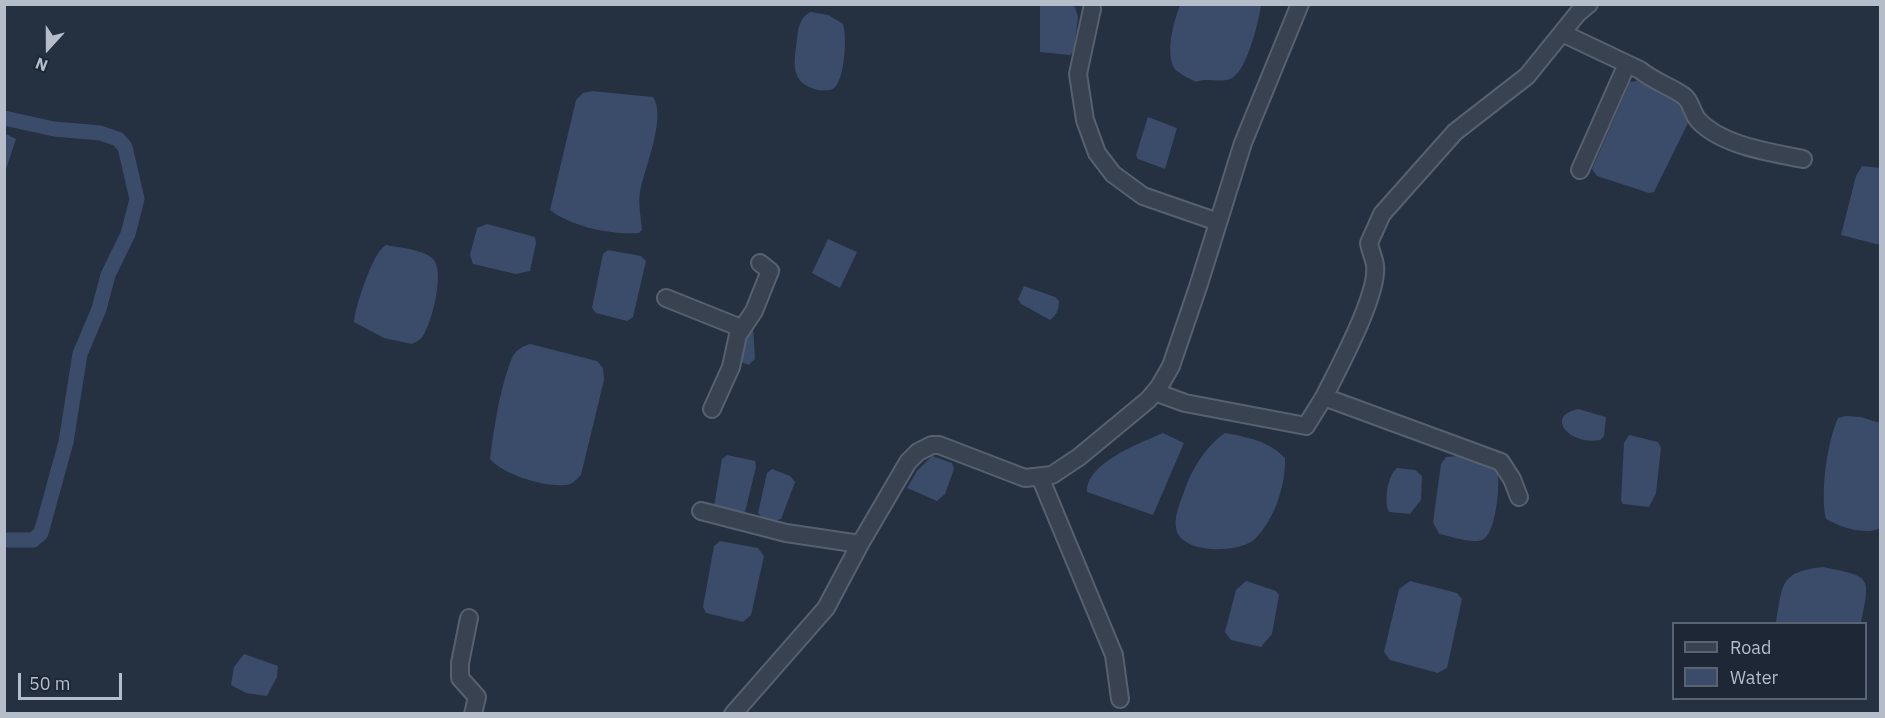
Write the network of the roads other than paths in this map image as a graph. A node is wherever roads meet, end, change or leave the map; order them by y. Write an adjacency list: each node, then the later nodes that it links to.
1 (1589, 4): 4 (street)
2 (1300, 5): 8 (street)
3 (1092, 9): 8 (street)
4 (1562, 33): 5 (street); 13 (street)
5 (1627, 64): 6 (street); 7 (street)
6 (1803, 159)
7 (1580, 170)
8 (1218, 222): 12 (street)
9 (759, 264): 11 (street)
10 (666, 298): 11 (street)
11 (741, 328): 14 (street)
12 (1155, 392): 13 (street); 15 (street)
13 (1324, 397): 16 (street)
14 (712, 409)
15 (1040, 477): 18 (street); 20 (street)
16 (1519, 497)
17 (701, 511): 18 (street)
18 (860, 544): 22 (street)
19 (469, 618): 21 (street)
20 (1120, 699)
21 (473, 714)
22 (733, 714)

